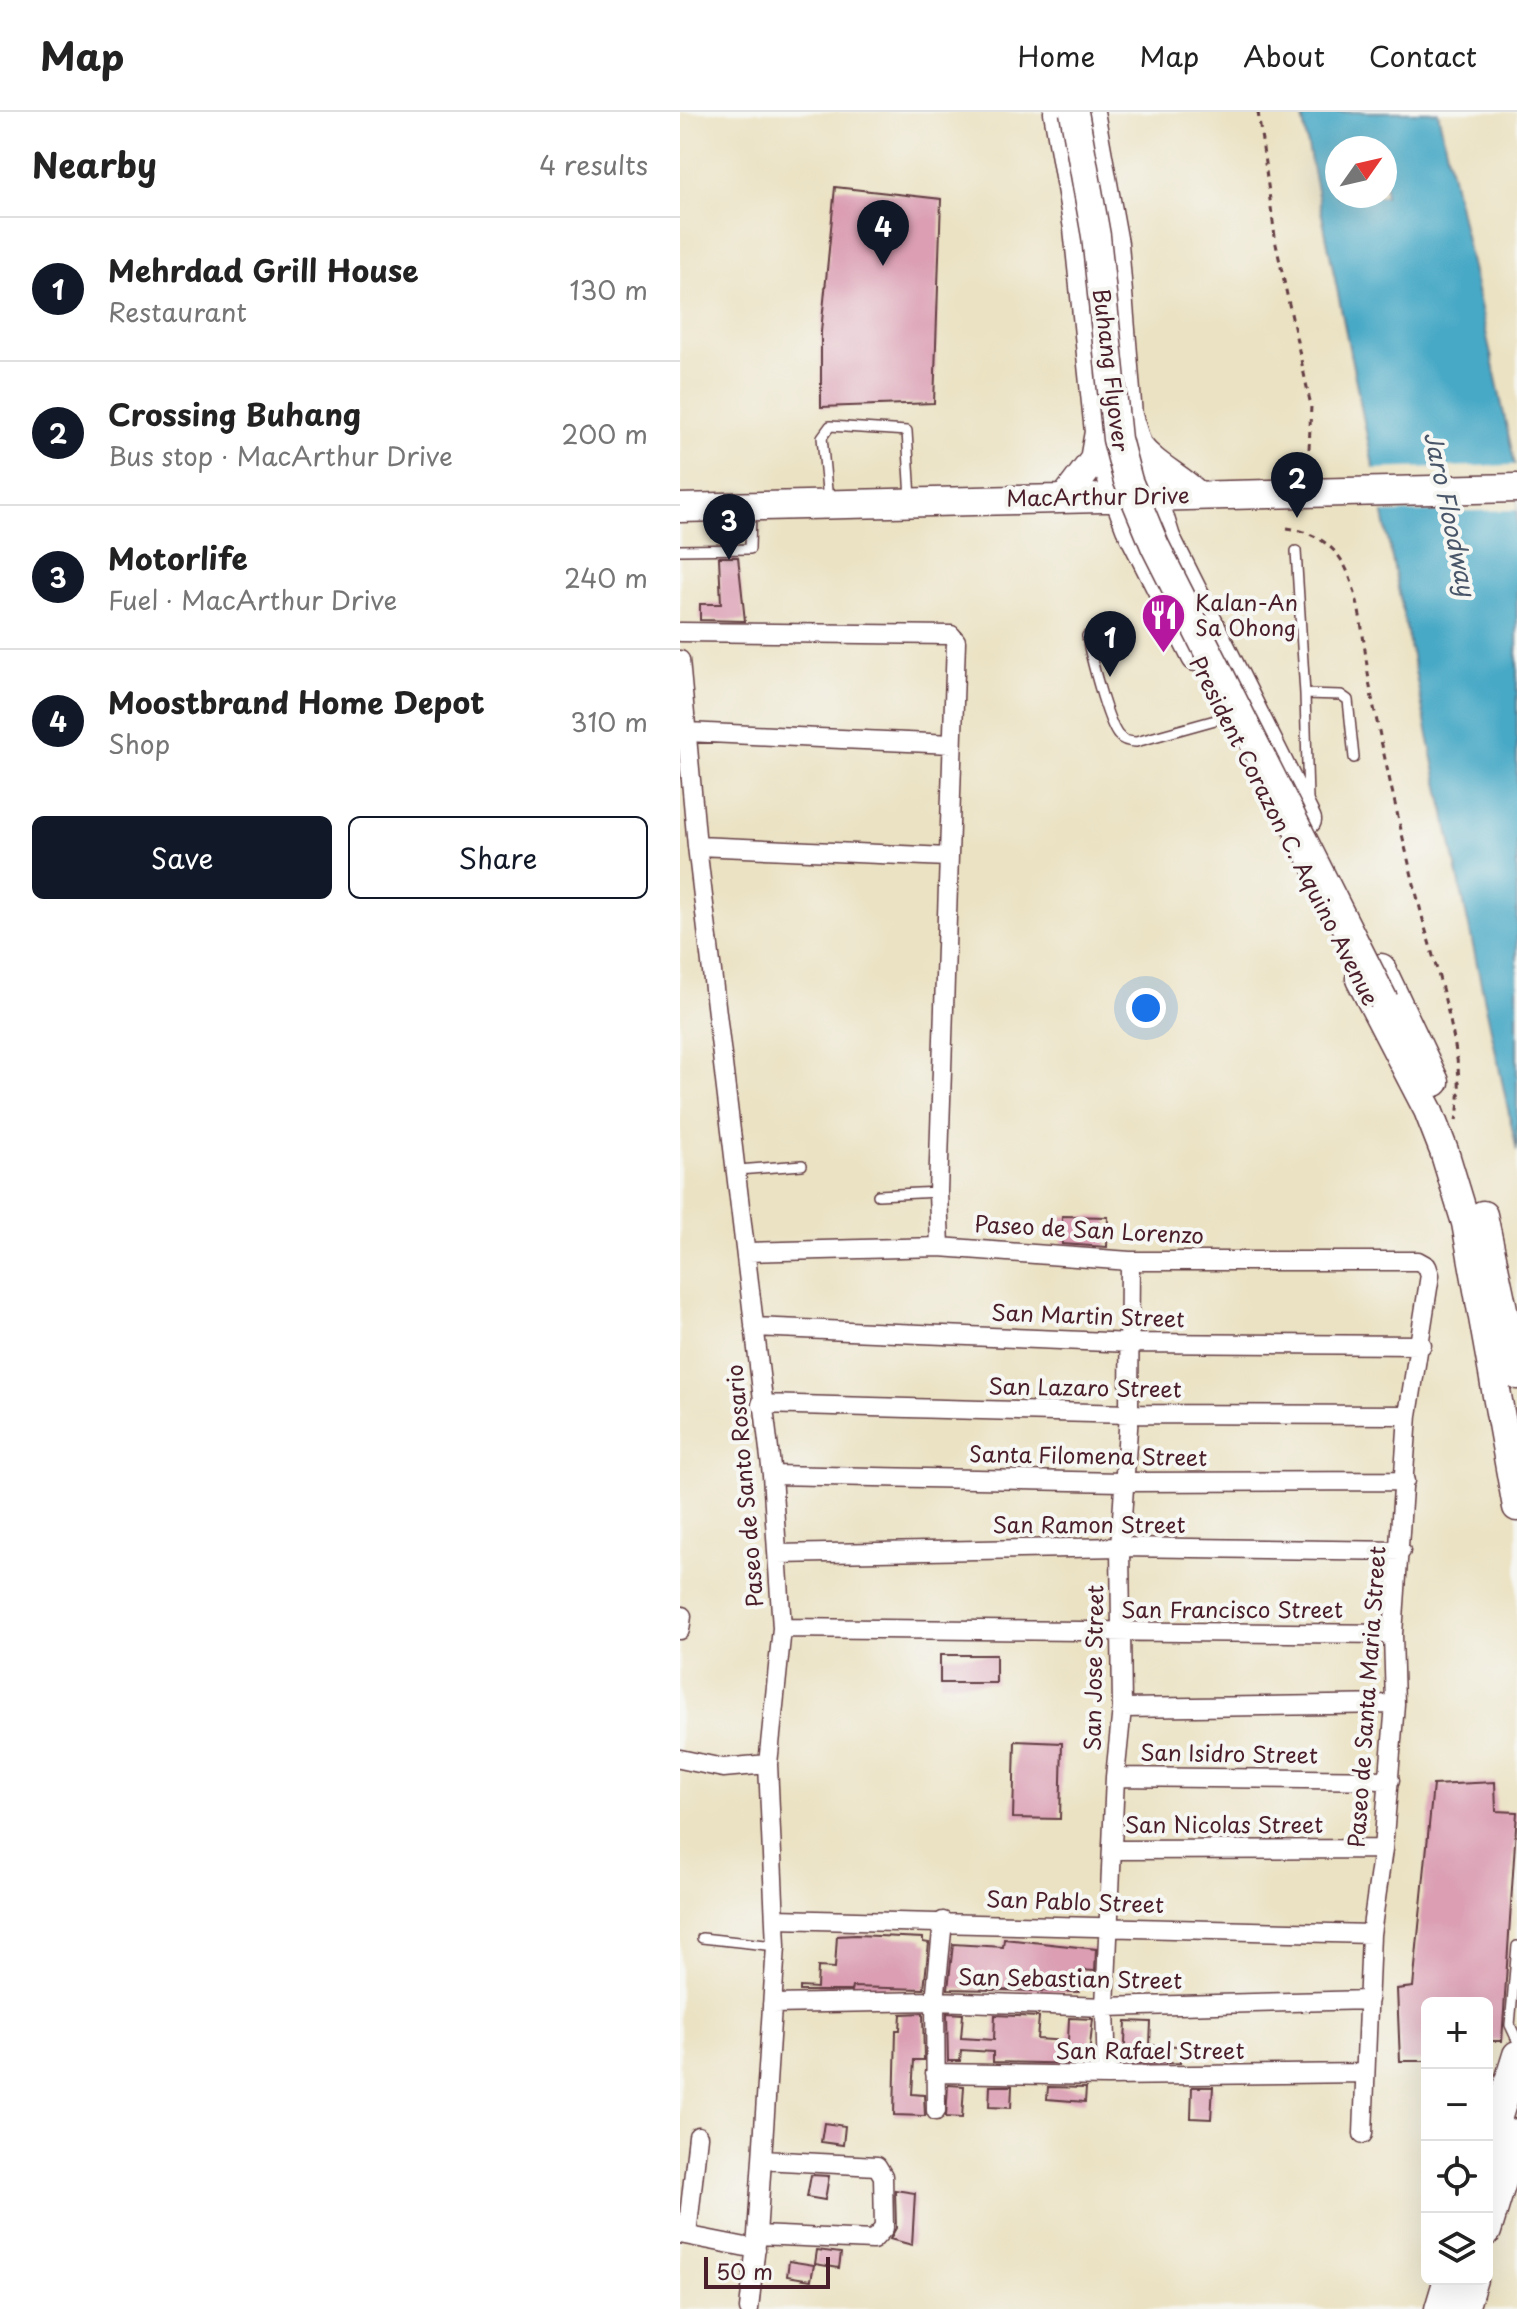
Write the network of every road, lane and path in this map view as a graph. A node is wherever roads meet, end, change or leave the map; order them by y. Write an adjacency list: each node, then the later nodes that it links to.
1 (1058, 112): 5 (main road, President Corazon C. Aquino Avenue)
2 (1074, 112): 33 (main road, Buhang Flyover, bridge)
3 (1090, 112): 6 (main road, President Corazon C. Aquino Avenue)
4 (1258, 112): 8 (path)
5 (1099, 432): 10 (main road); 11 (main road, President Corazon C. Aquino Avenue)
6 (1135, 443): 9 (main road); 12 (main road, President Corazon C. Aquino Avenue)
7 (1517, 488): 8 (main road, MacArthur Drive)
8 (1307, 493): 9 (main road, MacArthur Drive)
9 (1203, 495): 12 (main road, MacArthur Drive); 21 (main road)
10 (1067, 496): 11 (main road, MacArthur Drive); 13 (main road, MacArthur Drive); 18 (main road)
11 (1118, 496): 12 (main road, MacArthur Drive); 18 (main road, President Corazon C. Aquino Avenue)
12 (1154, 496): 21 (main road, President Corazon C. Aquino Avenue)
13 (911, 502): 14 (main road, MacArthur Drive); 14 (lane)
14 (828, 504): 15 (main road, MacArthur Drive)
15 (751, 506): 16 (main road, MacArthur Drive); 19 (lane)
16 (680, 508)
17 (1287, 528): 35 (path)
18 (1139, 546): 26 (main road, President Corazon C. Aquino Avenue)
19 (680, 550)
20 (1296, 551): 25 (lane)
21 (1180, 563): 30 (main road, President Corazon C. Aquino Avenue)
22 (680, 632): 28 (street)
23 (1087, 636): 26 (lane)
24 (680, 660): 27 (street, Paseo de Santo Rosario)
25 (1305, 694): 29 (lane); 30 (lane)
26 (1226, 717): 34 (main road, President Corazon C. Aquino Avenue)
27 (687, 732): 28 (street); 31 (street, Paseo de Santo Rosario)
28 (952, 744): 32 (street)
29 (1354, 758)
30 (1309, 824): 34 (main road, President Corazon C. Aquino Avenue)
31 (697, 846): 32 (street); 37 (street, Paseo de Santo Rosario)
32 (948, 857): 38 (street)
33 (1384, 1001): 34 (main road, President Corazon C. Aquino Avenue)
34 (1401, 1036): 35 (main road, President Corazon C. Aquino Avenue); 54 (main road, President Corazon C. Aquino Avenue)
35 (1455, 1126): 47 (main road, President Corazon C. Aquino Avenue)
36 (802, 1165): 37 (lane)
37 (738, 1170): 41 (street, Paseo de Santo Rosario)
38 (938, 1192): 39 (lane); 40 (street)
39 (878, 1195)
40 (940, 1247): 41 (street, Paseo de San Lorenzo); 42 (street, Paseo de San Lorenzo)
41 (748, 1252): 44 (street, Paseo de Santo Rosario)
42 (1130, 1261): 43 (street, Paseo de San Lorenzo); 45 (street, San Jose Street)
43 (1427, 1266): 46 (street, Paseo de Santa Maria Street)
44 (754, 1327): 45 (street, San Martin Street); 48 (street, Paseo de Santo Rosario)
45 (1131, 1343): 46 (street, San Martin Street); 49 (street, San Jose Street)
46 (1422, 1345): 50 (street, Paseo de Santa Maria Street)
47 (1517, 1375)
48 (761, 1404): 49 (street, San Lazaro Street); 51 (street, Paseo de Santo Rosario)
49 (1129, 1414): 50 (street, San Lazaro Street); 53 (street, San Jose Street)
50 (1408, 1415): 52 (street, Paseo de Santa Maria Street)
51 (772, 1475): 53 (street, Santa Filomena Street); 57 (street, Paseo de Santo Rosario)
52 (1405, 1481): 53 (street, Santa Filomena Street); 56 (street, Paseo de Santa Maria Street)
53 (1122, 1482): 55 (street, San Jose Street)
54 (1517, 1507)
55 (1120, 1547): 56 (street, San Ramon Street); 57 (street, San Ramon Street); 59 (street, San Jose Street)
56 (1401, 1551): 60 (street, Paseo de Santa Maria Street)
57 (778, 1554): 58 (street, Paseo de Santo Rosario)
58 (782, 1628): 59 (street, San Francisco Street); 64 (street, Paseo de Santo Rosario)
59 (1120, 1634): 60 (street, San Francisco Street); 62 (street, San Jose Street)
60 (1393, 1634): 61 (street, Paseo de Santa Maria Street)
61 (1395, 1704): 62 (street); 66 (street, Paseo de Santa Maria Street)
62 (1122, 1708): 65 (street, San Jose Street)
63 (680, 1759): 64 (street)
64 (768, 1764): 69 (street, Paseo de Santo Rosario)
65 (1115, 1777): 66 (street, San Isidro Street); 68 (street, San Jose Street)
66 (1390, 1780): 67 (street, Paseo de Santa Maria Street)
67 (1383, 1849): 68 (street, San Nicolas Street); 72 (street, Paseo de Santa Maria Street)
68 (1112, 1850): 71 (street, San Jose Street)
69 (776, 1919): 70 (street, San Pablo Street); 74 (street, Paseo de Santo Rosario)
70 (943, 1921): 71 (street, San Pablo Street); 77 (street)
71 (1108, 1929): 72 (street, San Pablo Street); 79 (street, San Jose Street)
72 (1371, 1934): 76 (street, Paseo de Santa Maria Street)
73 (702, 1938): 74 (lane)
74 (776, 1946): 78 (street, Paseo de Santo Rosario)
75 (1517, 1946): 80 (lane)
76 (1369, 2000): 79 (street, San Sebastian Street); 84 (street, Paseo de Santa Maria Street)
77 (935, 2001): 78 (street, San Sebastian Street); 79 (street, San Sebastian Street); 83 (street)
78 (772, 2004): 91 (street, Paseo de Santo Rosario)
79 (1105, 2007): 85 (street, San Jose Street)
80 (1517, 2040)
81 (1517, 2055): 82 (main road); 87 (main road)
82 (1517, 2062)
83 (935, 2073): 85 (street, San Rafael Street); 86 (street)
84 (1365, 2073): 85 (street, San Rafael Street); 88 (street, Paseo de Santa Maria Street)
85 (1107, 2076)
86 (936, 2111)
87 (1511, 2117): 90 (main road); 92 (main road)
88 (1363, 2134)
89 (698, 2136): 93 (street)
90 (1493, 2143)
91 (762, 2160): 94 (street, Paseo de Santo Rosario); 94 (street)
92 (1491, 2213)
93 (683, 2234): 94 (street)
94 (757, 2242): 97 (street, Paseo de Santo Rosario)
95 (1446, 2285): 98 (main road)
96 (1471, 2285): 99 (main road)
97 (749, 2309)
98 (1439, 2309)
99 (1464, 2309)

